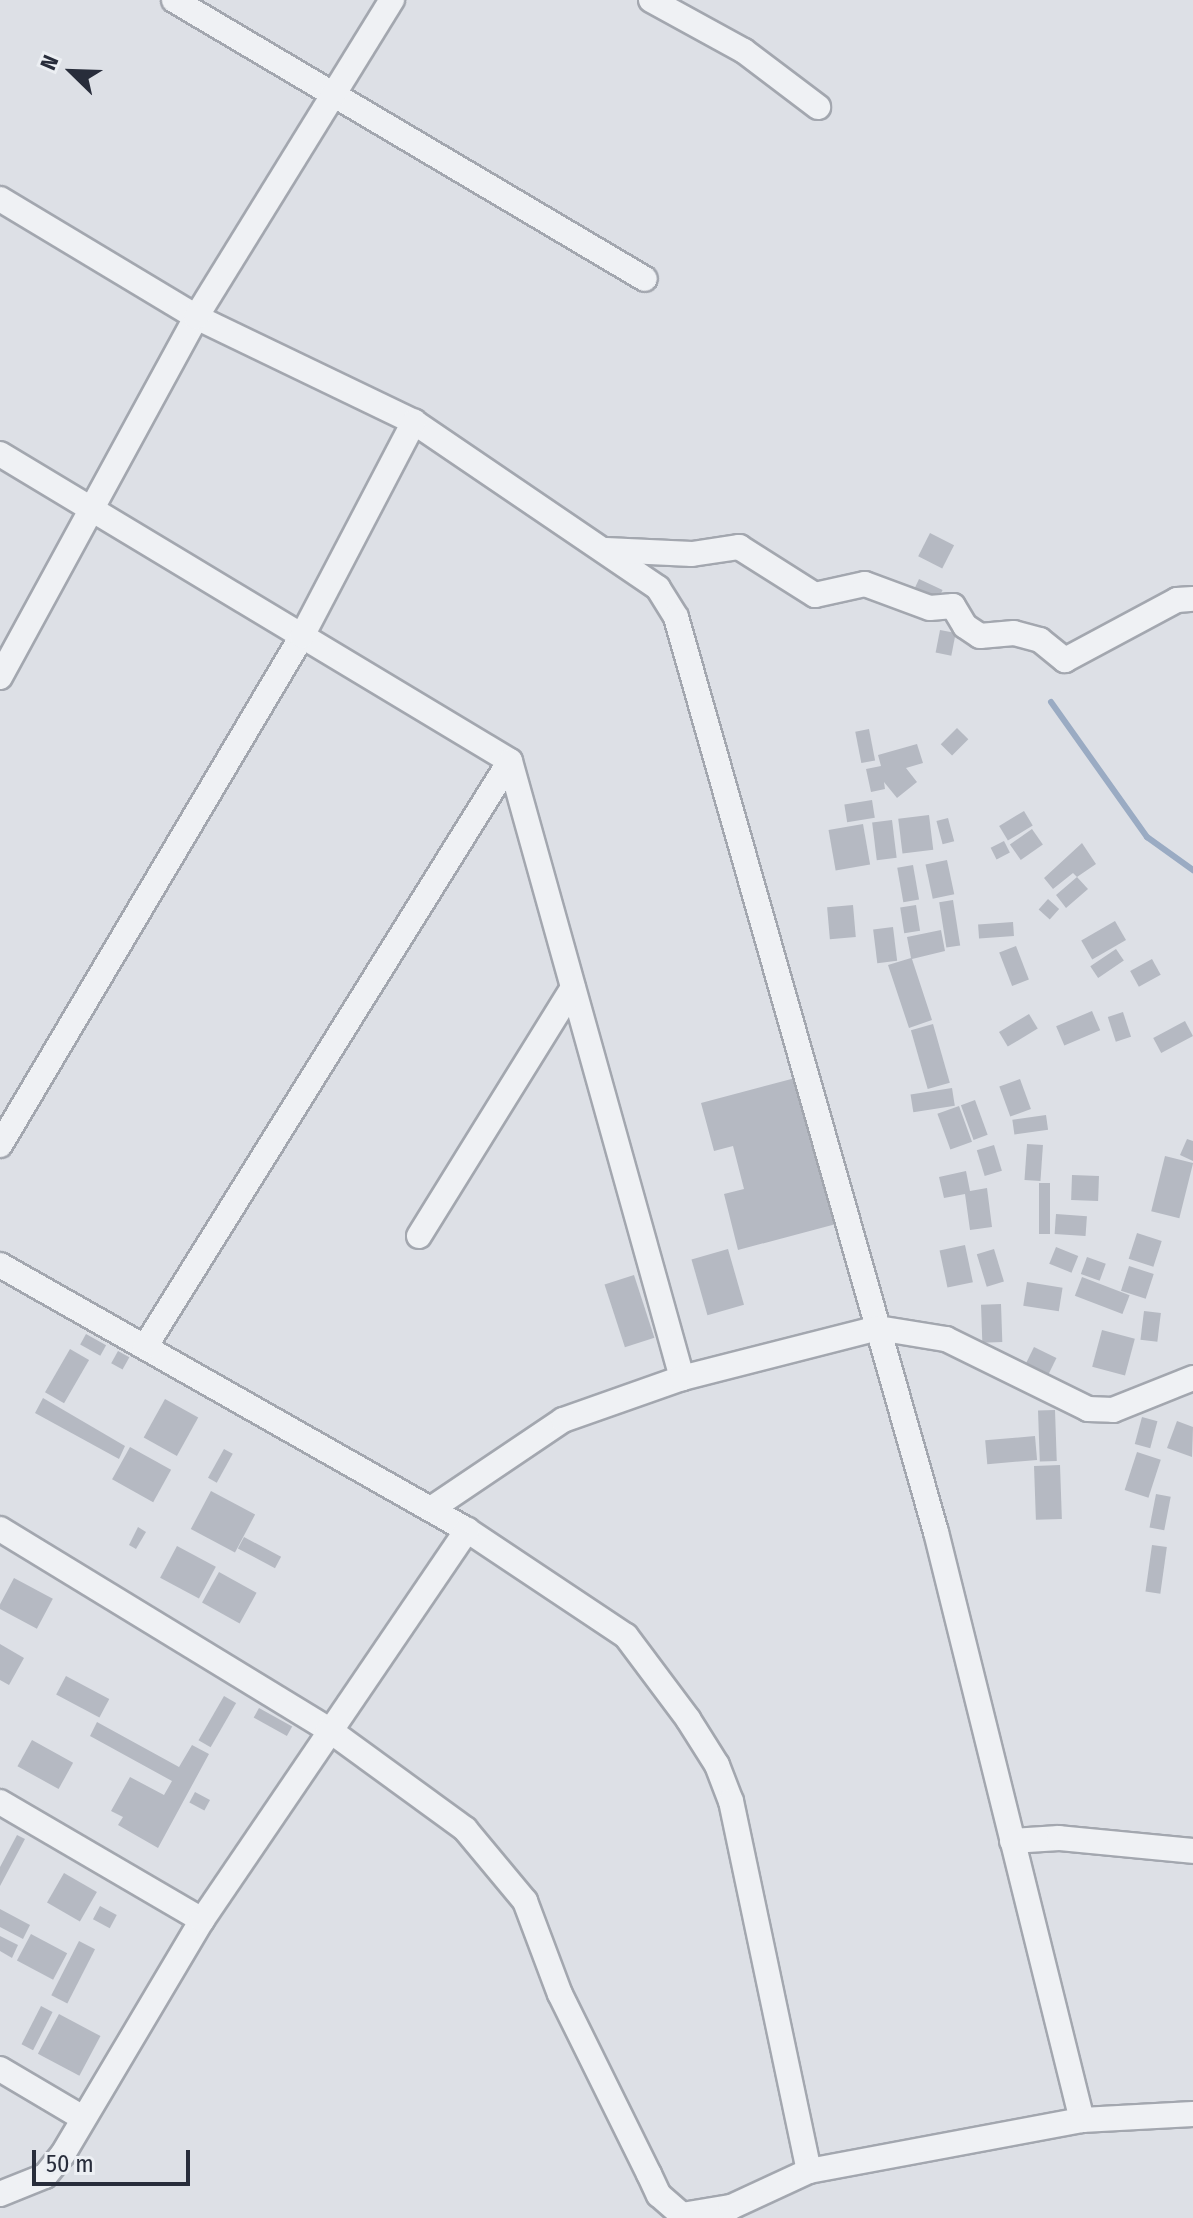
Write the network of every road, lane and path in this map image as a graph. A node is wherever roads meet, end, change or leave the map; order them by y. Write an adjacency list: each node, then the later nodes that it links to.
1 (174, 0): 4 (street)
2 (392, 0): 4 (street)
3 (651, 0): 5 (street)
4 (333, 92): 7 (street); 8 (street)
5 (818, 107)
6 (0, 199): 8 (street)
7 (645, 279)
8 (196, 317): 9 (street); 11 (street)
9 (414, 422): 12 (street); 14 (street)
10 (0, 454): 11 (street)
11 (95, 511): 14 (street); 15 (street)
12 (606, 550): 13 (street); 21 (street)
13 (1193, 599)
14 (302, 636): 16 (street); 18 (street)
15 (0, 677)
16 (510, 761): 17 (street); 22 (street)
17 (573, 988): 19 (street); 23 (street)
18 (2, 1135)
19 (419, 1236)
20 (0, 1265): 22 (street)
21 (878, 1328): 23 (street); 24 (street); 30 (street)
22 (145, 1347): 25 (street)
23 (682, 1378): 25 (street)
24 (1193, 1378)
25 (431, 1509): 27 (street)
26 (0, 1529): 28 (street)
27 (467, 1530): 28 (street); 37 (street)
28 (328, 1729): 32 (street); 37 (street)
29 (0, 1802): 32 (street)
30 (1012, 1841): 31 (street); 36 (street)
31 (1193, 1851)
32 (202, 1920): 35 (street)
33 (0, 2069): 35 (street)
34 (1193, 2114): 36 (street)
35 (83, 2118): 38 (street)
36 (1082, 2120): 37 (street)
37 (809, 2171)
38 (0, 2194)

